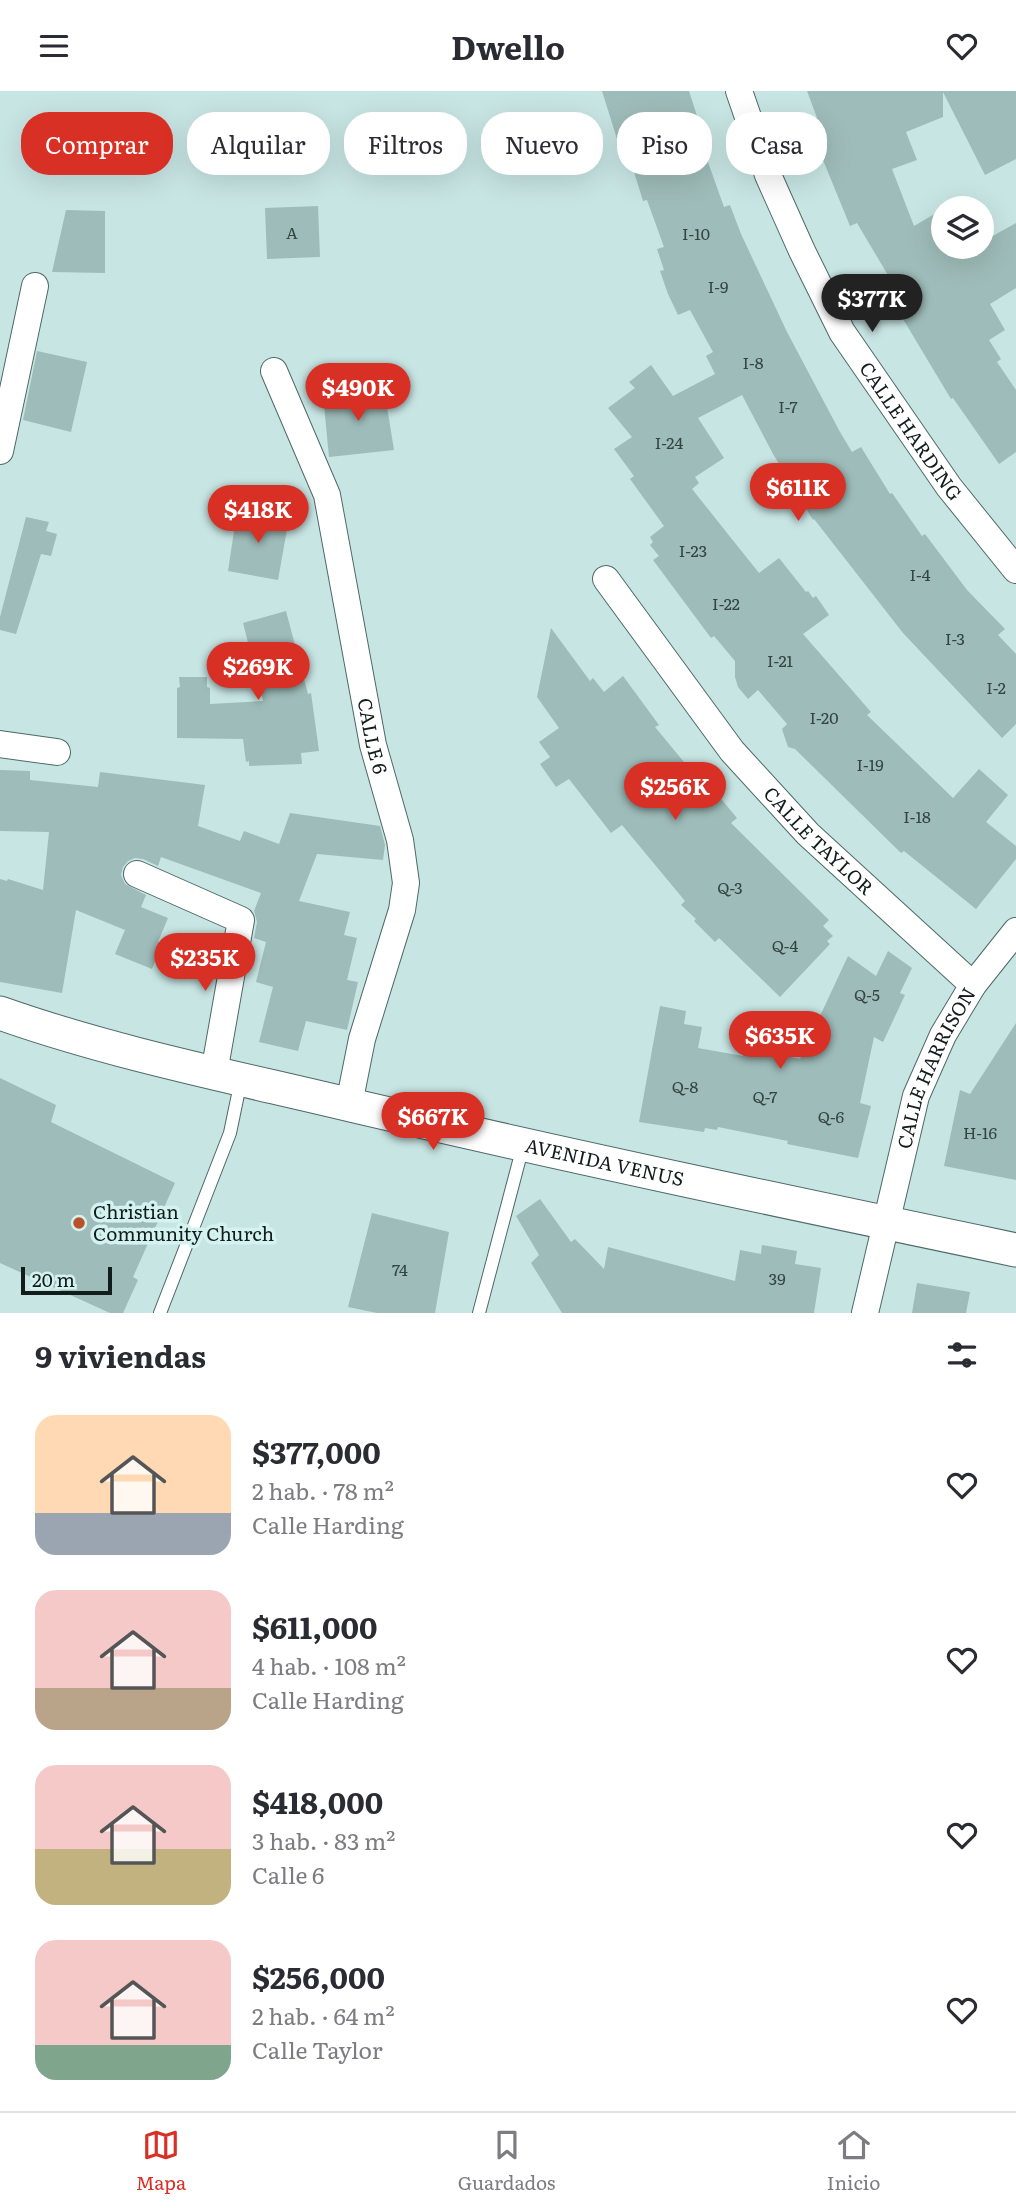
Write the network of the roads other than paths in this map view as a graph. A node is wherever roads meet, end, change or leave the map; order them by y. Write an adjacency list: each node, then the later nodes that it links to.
1 (738, 91): 5 (street, CALLE HARDING)
2 (36, 286): 4 (street)
3 (274, 371): 14 (street, CALLE 6)
4 (0, 451)
5 (1016, 571)
6 (606, 579): 11 (street, CALLE TAYLOR)
7 (0, 744): 8 (street)
8 (57, 752)
9 (137, 874): 13 (street)
10 (1016, 931): 11 (street, CALLE HARRISON)
11 (972, 985): 16 (street, CALLE HARRISON)
12 (0, 1013): 13 (street, AVENIDA VENUS)
13 (227, 1076): 14 (street, AVENIDA VENUS); 18 (lane)
14 (349, 1104): 15 (street, AVENIDA VENUS)
15 (523, 1145): 16 (street, AVENIDA VENUS); 19 (lane)
16 (885, 1223): 17 (street, AVENIDA VENUS); 20 (street, CALLE HARRISON)
17 (1016, 1250)
18 (160, 1313)
19 (480, 1313)
20 (865, 1313)

